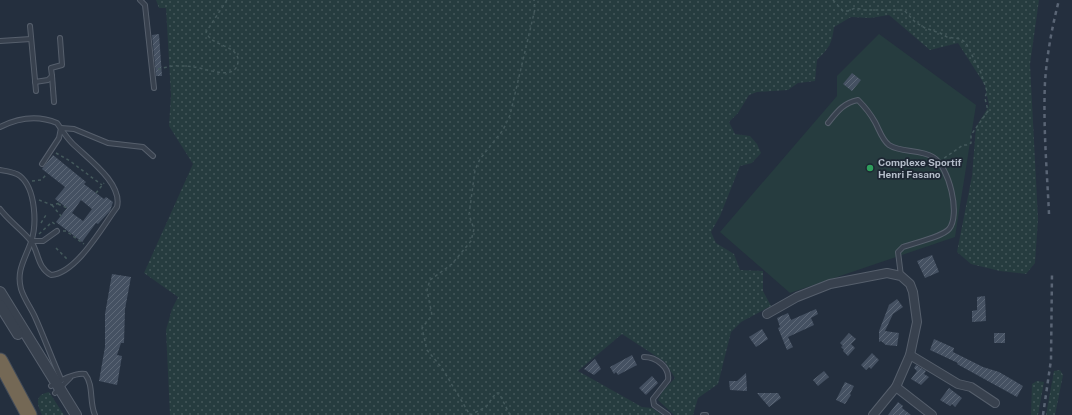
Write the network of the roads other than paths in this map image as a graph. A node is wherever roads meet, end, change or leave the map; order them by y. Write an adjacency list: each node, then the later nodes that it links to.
1 (140, 0): 8 (lane)
2 (30, 26): 4 (lane)
3 (60, 38): 6 (lane)
4 (31, 39): 5 (lane); 7 (lane)
5 (0, 41)
6 (52, 76): 7 (lane); 10 (lane)
7 (35, 82): 9 (lane)
8 (154, 88)
9 (36, 91)
10 (54, 102)
11 (828, 123): 20 (lane)
12 (0, 127): 13 (lane)
13 (61, 128): 14 (lane); 15 (lane); 19 (lane)
14 (153, 156)
15 (42, 164)
16 (0, 170): 19 (lane)
17 (0, 210): 19 (lane)
18 (57, 232): 19 (lane)
19 (31, 242): 28 (lane)
20 (901, 276): 23 (street); 24 (street)
21 (0, 292): 28 (street)
22 (0, 306): 28 (street)
23 (767, 314)
24 (910, 355): 29 (street); 30 (street)
25 (644, 357): 35 (lane)
26 (0, 361): 31 (highway)
27 (70, 378): 28 (lane); 28 (lane); 34 (lane)
28 (57, 386): 32 (street); 33 (street)
29 (896, 387): 36 (street); 37 (street)
30 (995, 403)
31 (28, 415)
32 (69, 415)
33 (76, 415)
34 (95, 415)
35 (668, 415)
36 (873, 415)
37 (932, 415)

